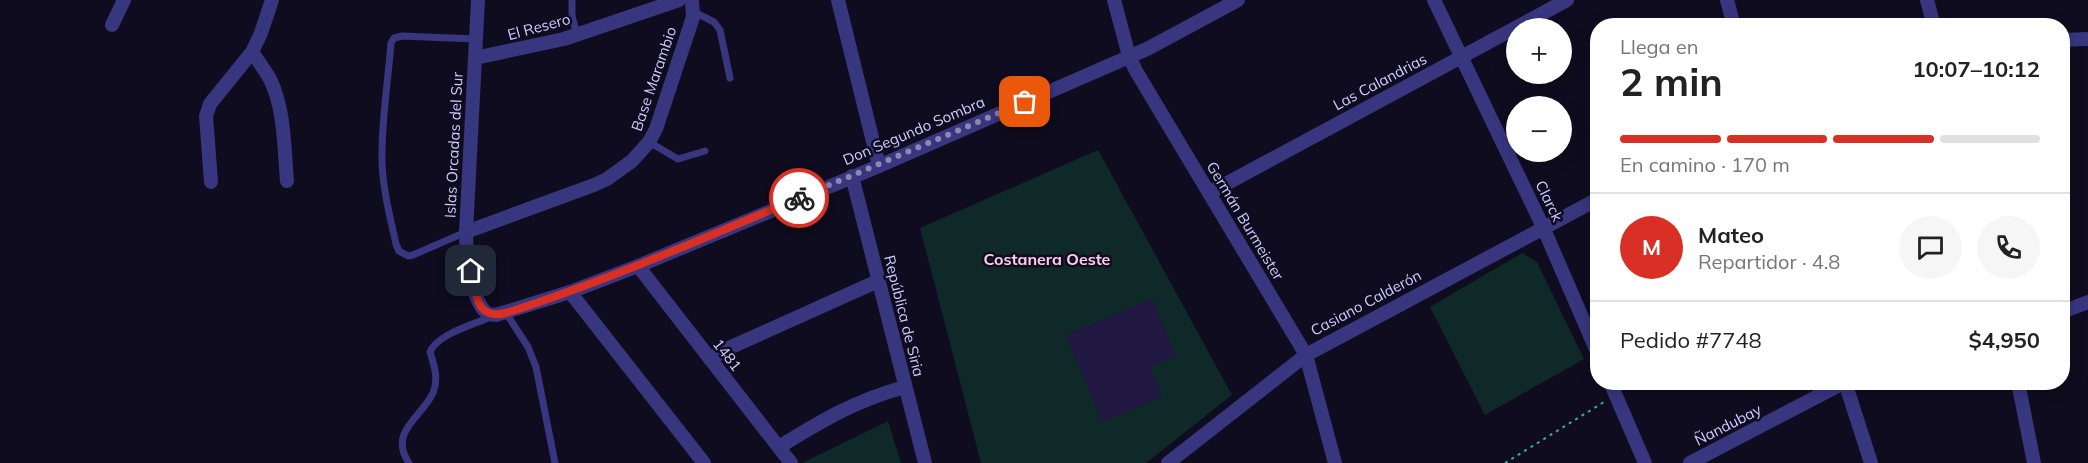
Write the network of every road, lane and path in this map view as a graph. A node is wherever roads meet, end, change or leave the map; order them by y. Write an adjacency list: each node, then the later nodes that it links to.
1 (124, 0): 16 (street)
2 (272, 0): 21 (street)
3 (478, 0): 18 (street, Islas Orcadas del Sur)
4 (572, 0): 17 (lane)
5 (679, 0): 17 (street, El Resero)
6 (838, 0): 28 (street)
7 (1114, 0): 22 (street, Germán Burmeister)
8 (1238, 0): 22 (street, Don Segundo Sombra)
9 (1434, 0): 24 (street, Clarck)
10 (1567, 0): 24 (street, Las Calandrias)
11 (1726, 0): 14 (street)
12 (1927, 0): 15 (street)
13 (693, 6): 25 (lane); 26 (street, Base Marambio)
14 (1732, 18)
15 (1932, 18)
16 (112, 25)
17 (577, 35): 23 (street, El Resero)
18 (476, 39): 23 (street, Islas Orcadas del Sur); 35 (lane)
19 (2088, 39): 20 (street)
20 (2070, 40)
21 (252, 52): 30 (street); 31 (street)
22 (1129, 56): 28 (street, Don Segundo Sombra); 32 (street, Germán Burmeister)
23 (475, 58): 35 (street, Islas Orcadas del Sur)
24 (1461, 58): 32 (street, Las Calandrias); 34 (street, Clarck)
25 (730, 78)
26 (650, 142): 27 (lane); 35 (street, Base Marambio)
27 (705, 151)
28 (879, 166): 29 (street, Don Segundo Sombra)
29 (852, 176): 36 (street, Don Segundo Sombra); 37 (street, República de Siria)
30 (287, 181)
31 (211, 182)
32 (1209, 193): 43 (street, Germán Burmeister)
33 (1590, 203): 34 (street, Casiano Calderón)
34 (1543, 227): 42 (street, Clarck); 43 (street, Casiano Calderón)
35 (466, 232): 41 (street, Islas Orcadas del Sur)
36 (638, 266): 38 (street, Don Segundo Sombra); 44 (street, 1481)
37 (878, 281): 44 (street); 45 (street, República de Siria)
38 (570, 292): 41 (street, Don Segundo Sombra); 54 (street)
39 (2088, 302): 40 (street)
40 (2070, 309)
41 (501, 314): 52 (lane); 53 (lane)
42 (1590, 336)
43 (1306, 355): 57 (street, Casiano Calderón); 58 (street, Germán Burmeister)
44 (710, 359): 51 (street, 1481)
45 (905, 387): 51 (street); 56 (street, República de Siria)
46 (1611, 390): 59 (path)
47 (1612, 390): 60 (street)
48 (1830, 390): 61 (street, Ñandubay)
49 (1848, 390): 62 (street)
50 (2020, 390): 63 (street)
51 (778, 447): 55 (street, 1481)
52 (409, 463)
53 (555, 463)
54 (704, 463)
55 (791, 463)
56 (925, 463)
57 (1168, 463)
58 (1335, 463)
59 (1504, 463)
60 (1645, 463)
61 (1690, 463)
62 (1871, 463)
63 (2034, 463)

